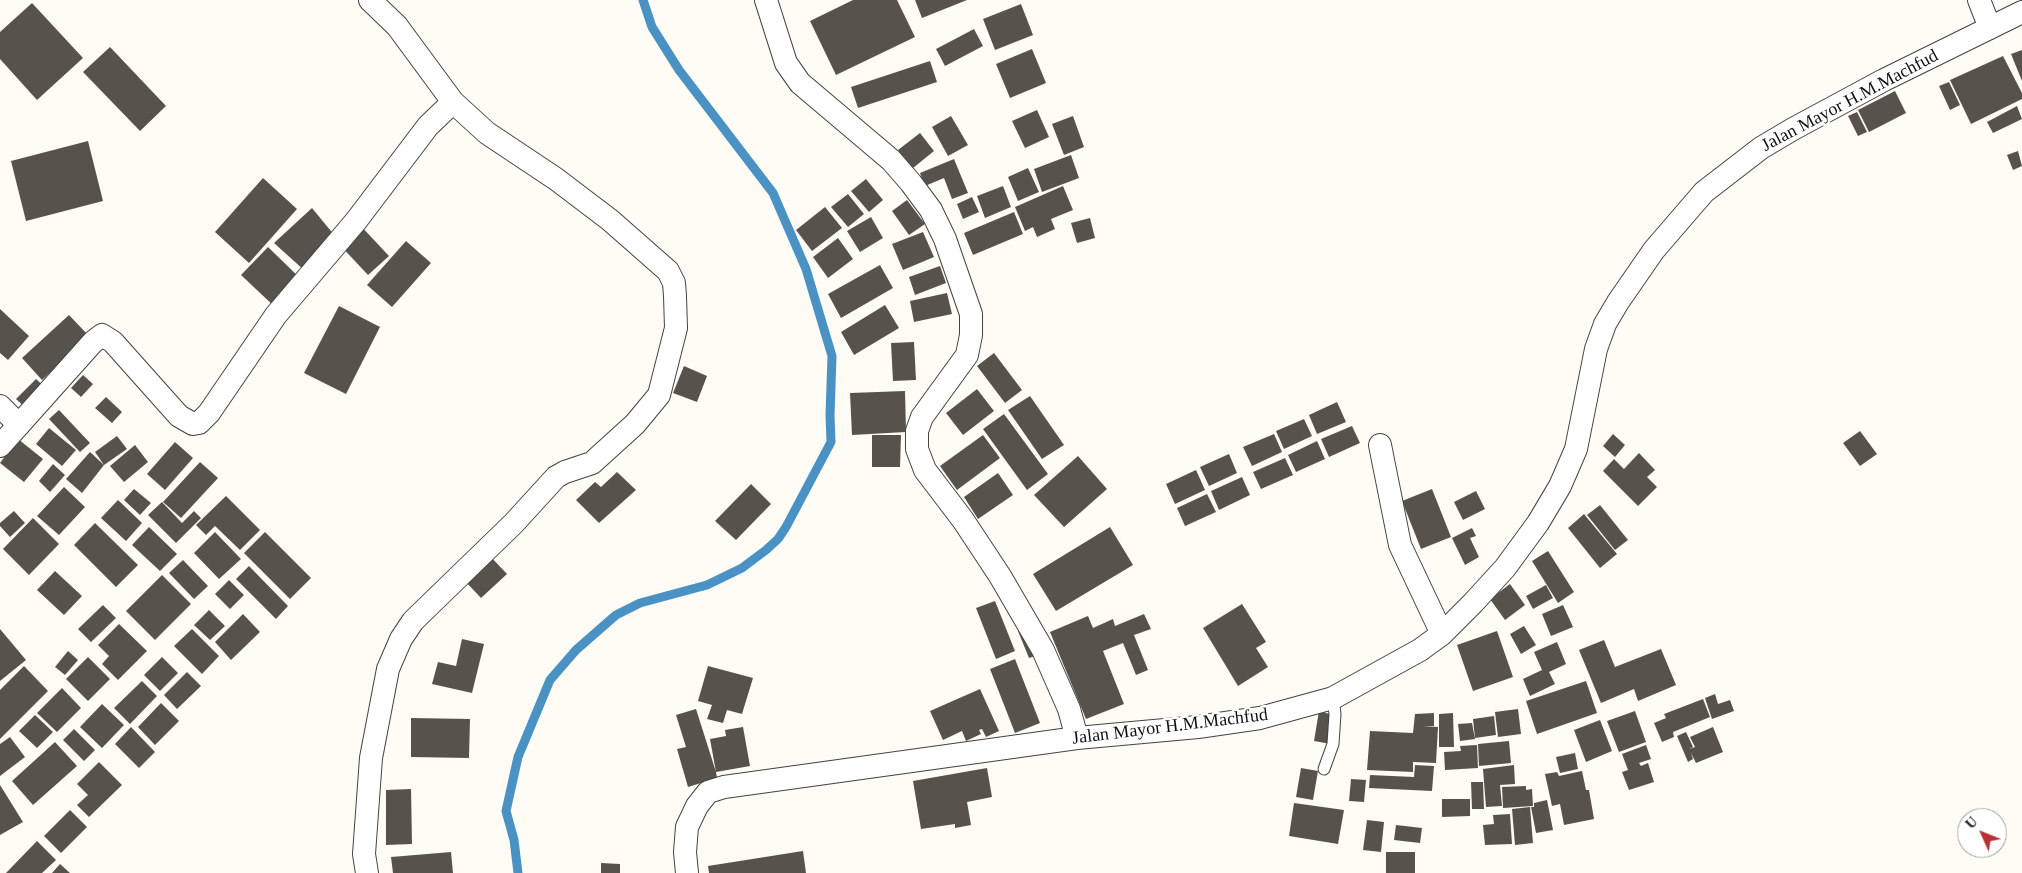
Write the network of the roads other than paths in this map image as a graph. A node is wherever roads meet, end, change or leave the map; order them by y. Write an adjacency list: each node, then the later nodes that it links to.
1 (370, 0): 6 (street)
2 (766, 0): 13 (street)
3 (1979, 0): 5 (street)
4 (2022, 12): 5 (street, Jalan Mayor H.M.Machfud)
5 (1990, 28): 11 (street, Jalan Mayor H.M.Machfud)
6 (453, 102): 8 (street); 15 (street)
7 (0, 406): 8 (street)
8 (18, 425): 10 (street)
9 (1380, 445): 11 (street)
10 (0, 446)
11 (1442, 634): 12 (street, Jalan Mayor H.M.Machfud)
12 (1333, 698): 13 (street, Jalan Mayor H.M.Machfud); 14 (lane)
13 (1077, 738): 16 (street, Jalan Mayor H.M.Machfud)
14 (1324, 769)
15 (367, 873)
16 (687, 873)

